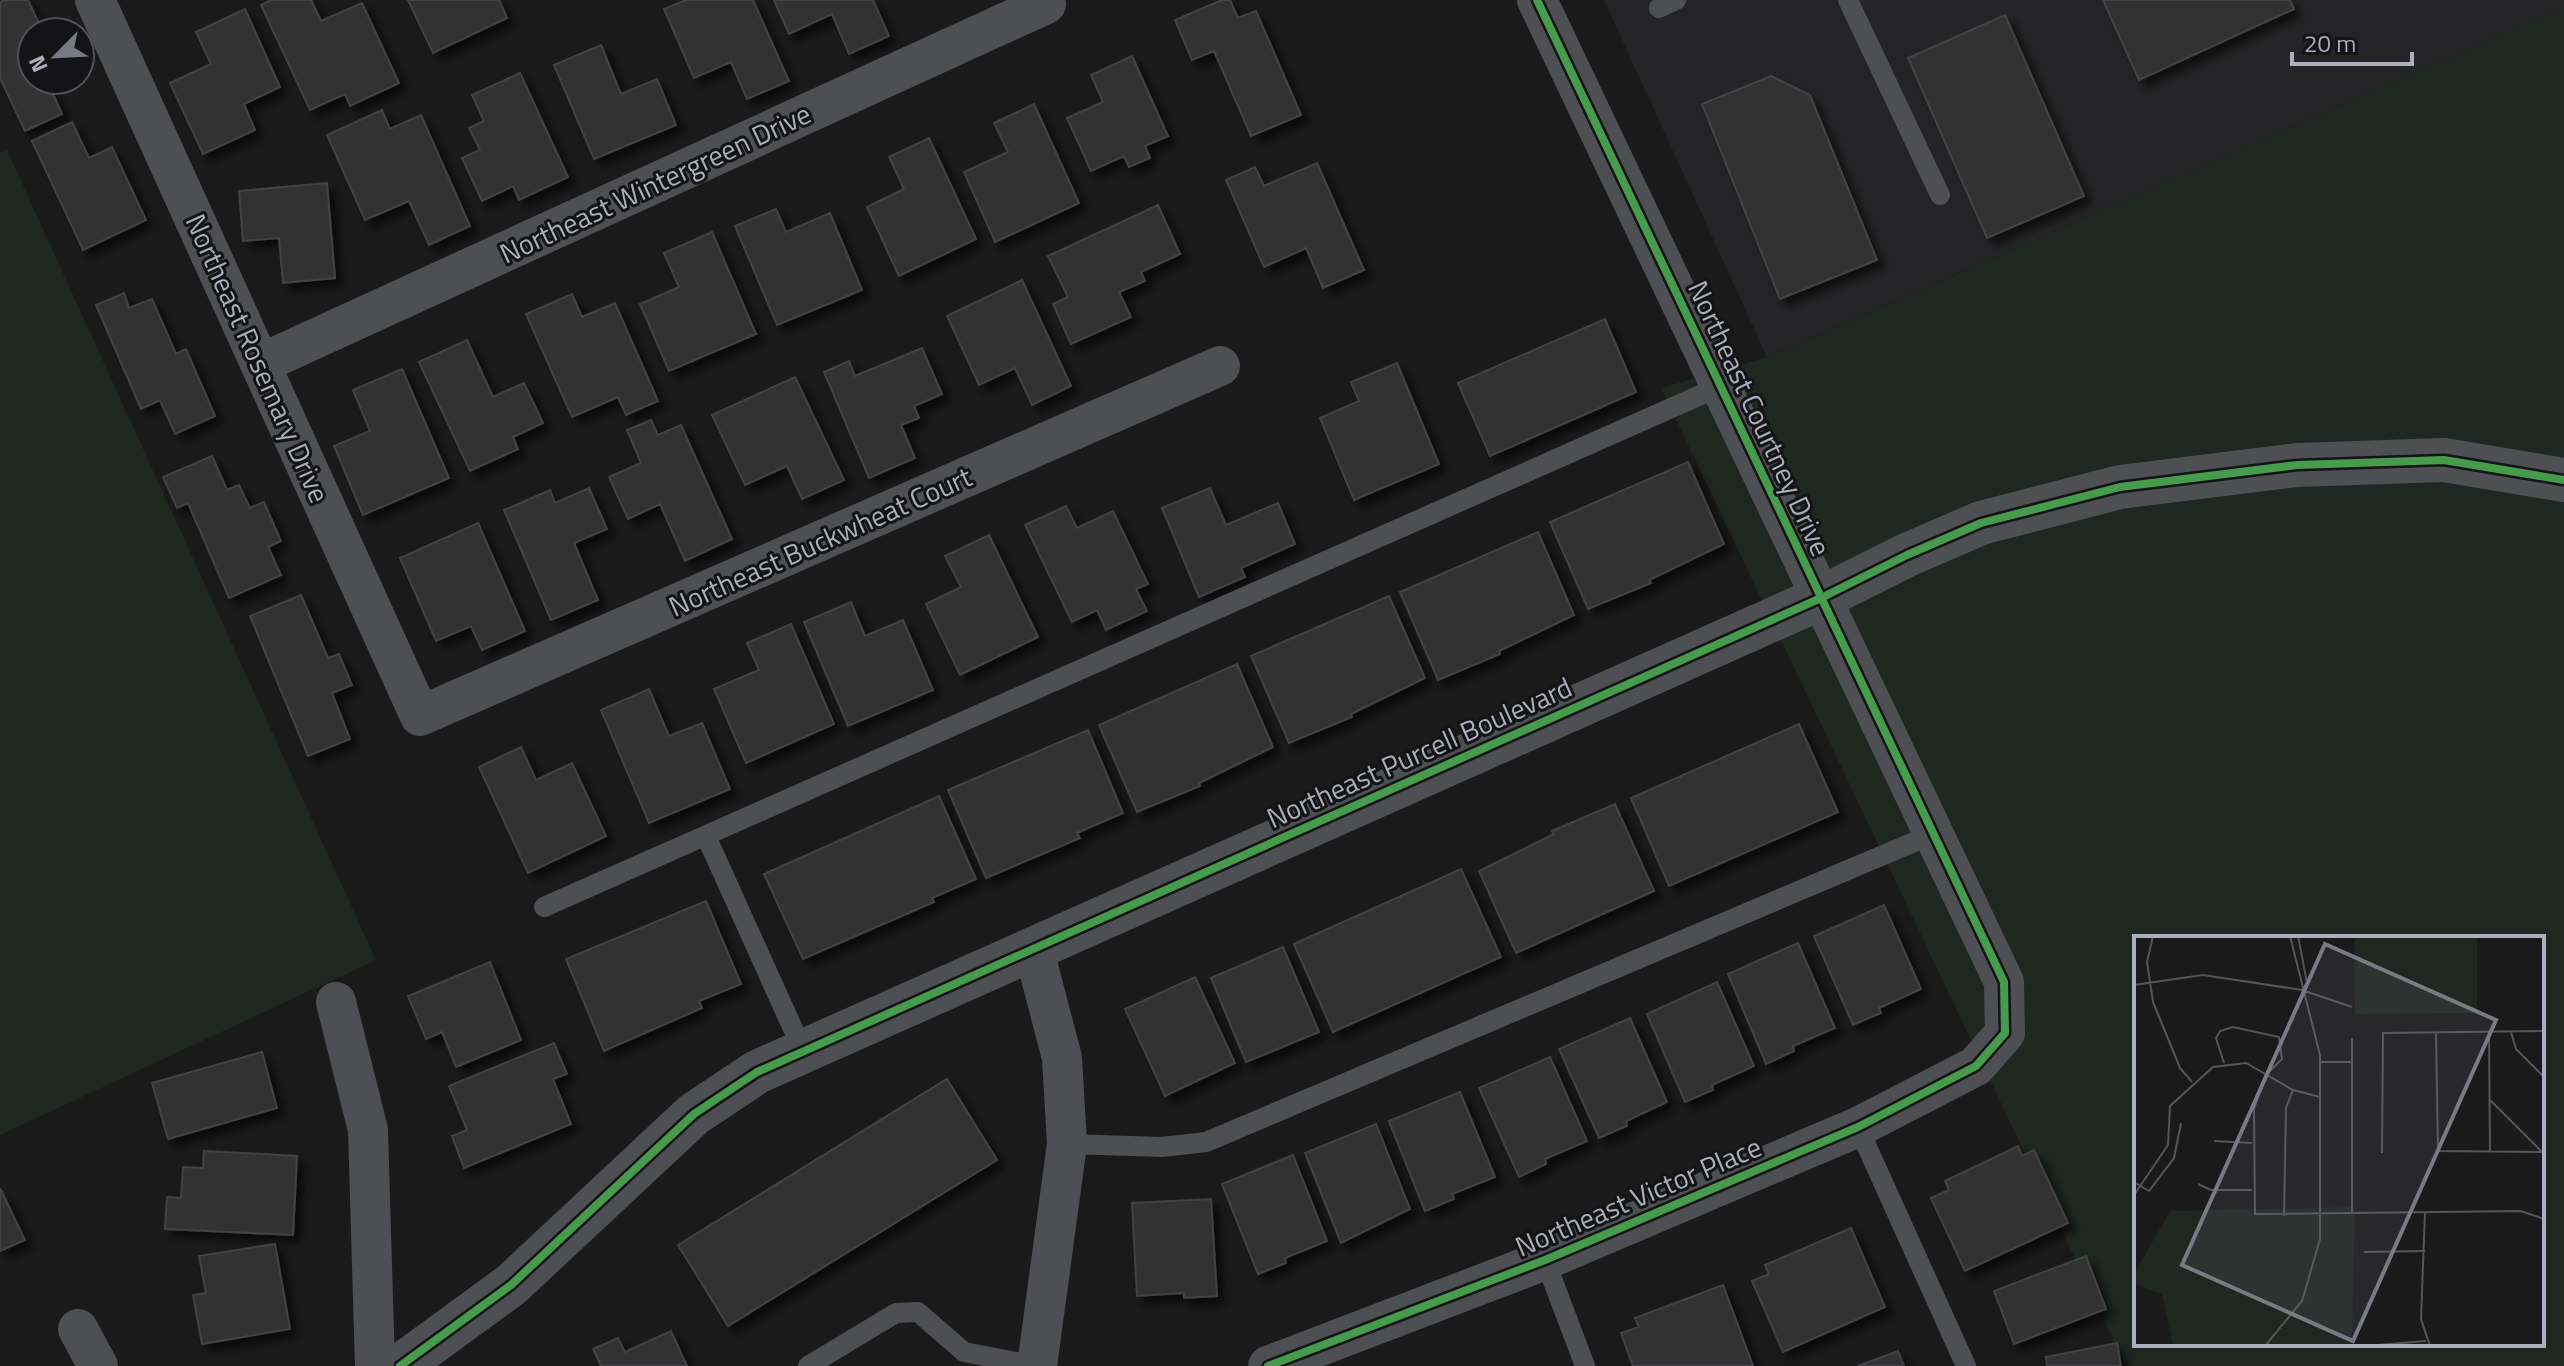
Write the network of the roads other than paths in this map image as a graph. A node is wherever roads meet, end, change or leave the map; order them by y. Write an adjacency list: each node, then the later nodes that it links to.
1 (1044, 0): 6 (street, Northeast Wintergreen Drive)
2 (1537, 0): 8 (street, Northeast Courtney Drive)
3 (1848, 0): 5 (lane)
4 (105, 3): 6 (street, Northeast Rosemary Drive)
5 (1940, 195)
6 (262, 363): 11 (street, Northeast Rosemary Drive)
7 (1220, 366): 11 (street, Northeast Buckwheat Court)
8 (1721, 386): 10 (street, Northeast Courtney Drive); 13 (lane)
9 (2564, 480): 10 (street, Northeast Purcell Boulevard)
10 (1821, 598): 12 (street, Northeast Courtney Drive); 15 (street, Northeast Purcell Boulevard)
11 (420, 716)
12 (1933, 834): 17 (street, Northeast Courtney Drive); 20 (lane)
13 (706, 836): 14 (lane); 18 (lane)
14 (544, 907)
15 (1033, 947): 18 (street, Northeast Purcell Boulevard); 20 (street)
16 (336, 1002): 24 (street)
17 (2005, 1033): 19 (street, Northeast Victor Place)
18 (803, 1051): 25 (street, Northeast Purcell Boulevard)
19 (1858, 1127): 21 (street, Northeast Victor Place); 30 (lane)
20 (1067, 1144): 27 (street)
21 (1545, 1260): 28 (street, Northeast Victor Place); 29 (lane)
22 (78, 1329): 23 (street)
23 (98, 1366)
24 (375, 1366)
25 (400, 1366)
26 (808, 1366): 27 (lane)
27 (1037, 1366)
28 (1268, 1366)
29 (1585, 1366)
30 (1966, 1366)

